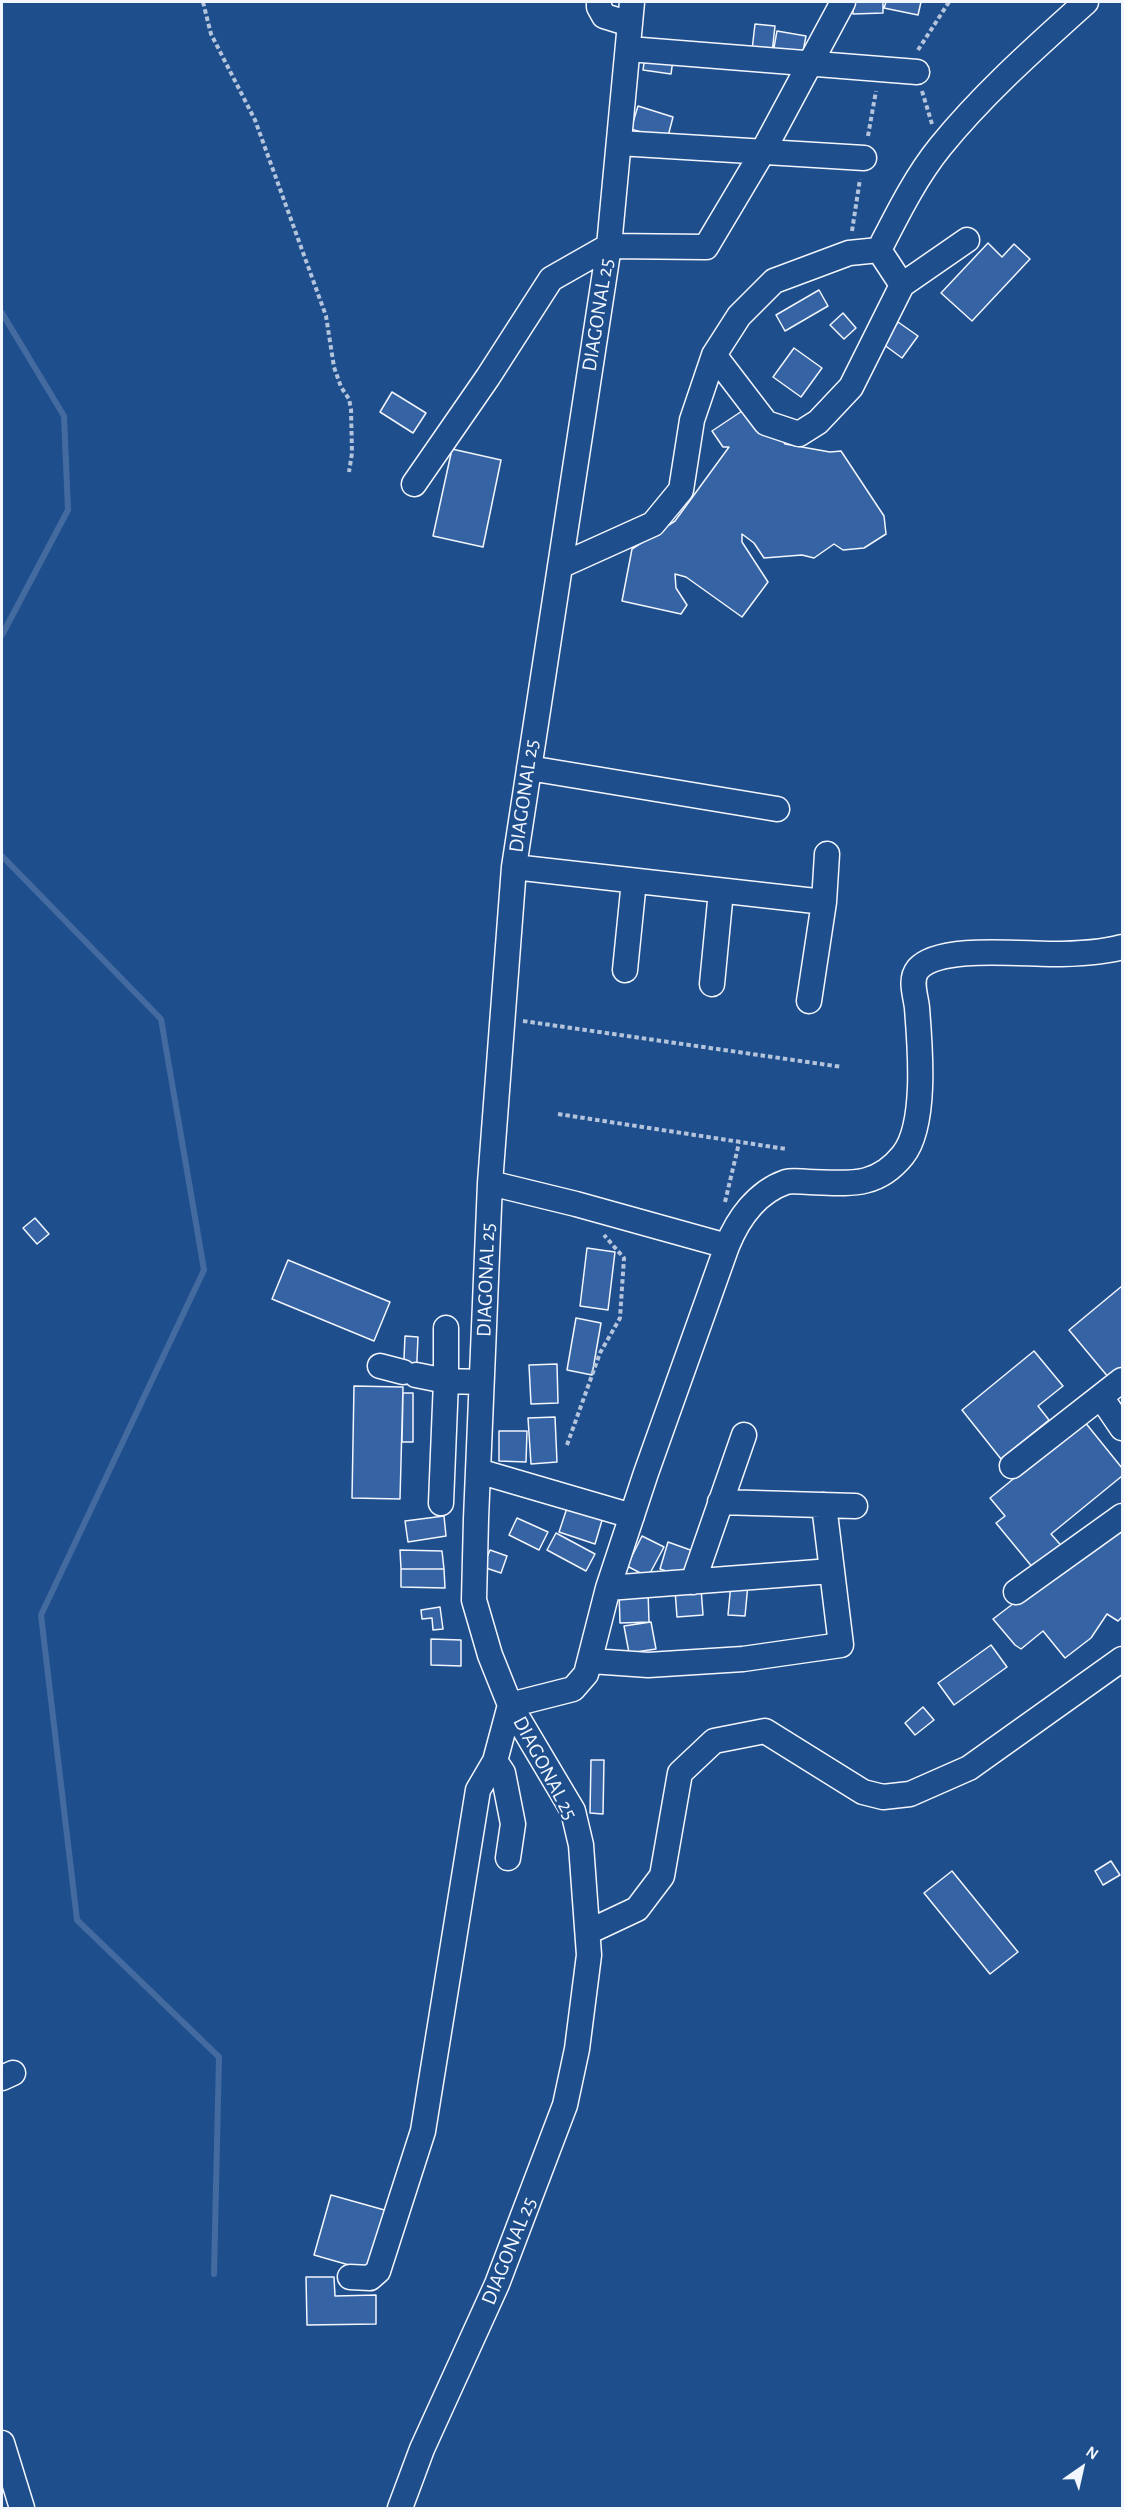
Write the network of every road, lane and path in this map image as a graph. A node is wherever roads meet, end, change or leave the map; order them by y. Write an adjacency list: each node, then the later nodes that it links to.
1 (203, 2): 17 (path)
2 (599, 2): 5 (street)
3 (843, 2): 7 (street)
4 (1086, 2): 14 (street)
5 (631, 13): 6 (street, DIAGONAL 25)
6 (629, 49): 7 (street); 9 (street, DIAGONAL 25)
7 (808, 65): 8 (street); 10 (street)
8 (917, 72)
9 (620, 143): 10 (street); 13 (street, DIAGONAL 25)
10 (762, 153): 11 (street); 13 (street)
11 (864, 158)
12 (967, 240): 15 (street)
13 (609, 246): 18 (street); 19 (street, DIAGONAL 25)
14 (879, 250): 15 (street); 16 (street)
15 (902, 285): 16 (street)
16 (714, 355): 19 (street)
17 (349, 472)
18 (414, 484)
19 (560, 566): 20 (street, DIAGONAL 25)
20 (529, 768): 21 (street); 23 (street, DIAGONAL 25)
21 (777, 809)
22 (827, 854): 26 (street)
23 (514, 867): 24 (street); 31 (street, DIAGONAL 25)
24 (634, 881): 25 (street); 28 (street)
25 (721, 891): 26 (street); 29 (street)
26 (824, 902): 30 (street)
27 (1122, 946): 39 (street)
28 (625, 970)
29 (712, 984)
30 (809, 1001)
31 (501, 1018): 32 (path); 36 (street, DIAGONAL 25)
32 (842, 1067)
33 (558, 1114): 34 (path)
34 (739, 1143): 35 (path); 38 (path)
35 (786, 1149)
36 (490, 1183): 37 (street); 44 (street, DIAGONAL 25)
37 (576, 1203): 39 (street); 48 (path)
38 (723, 1210)
39 (726, 1246): 55 (street)
40 (446, 1328): 43 (street)
41 (380, 1366): 43 (street)
42 (1122, 1380): 45 (street)
43 (446, 1381): 44 (street); 52 (street)
44 (482, 1382): 50 (street, DIAGONAL 25)
45 (1101, 1396): 46 (street); 49 (street)
46 (1122, 1428)
47 (744, 1435): 51 (street)
48 (567, 1445)
49 (1012, 1466)
50 (478, 1471): 55 (street); 63 (street, DIAGONAL 25)
51 (720, 1502): 53 (street); 58 (street)
52 (441, 1503)
53 (824, 1505): 54 (street); 57 (street)
54 (855, 1506)
55 (632, 1516): 59 (street)
56 (1122, 1516): 60 (street)
57 (831, 1571): 58 (street); 62 (street)
58 (693, 1582): 59 (street)
59 (608, 1588): 62 (street)
60 (1016, 1592)
61 (1122, 1659): 66 (street)
62 (591, 1661): 63 (street)
63 (510, 1705): 64 (street); 66 (street, DIAGONAL 25)
64 (495, 1761): 65 (street); 67 (street)
65 (508, 1858)
66 (588, 1932): 70 (street, DIAGONAL 25)
67 (350, 2277)
68 (2, 2443): 69 (street)
69 (22, 2508)
70 (400, 2508)

